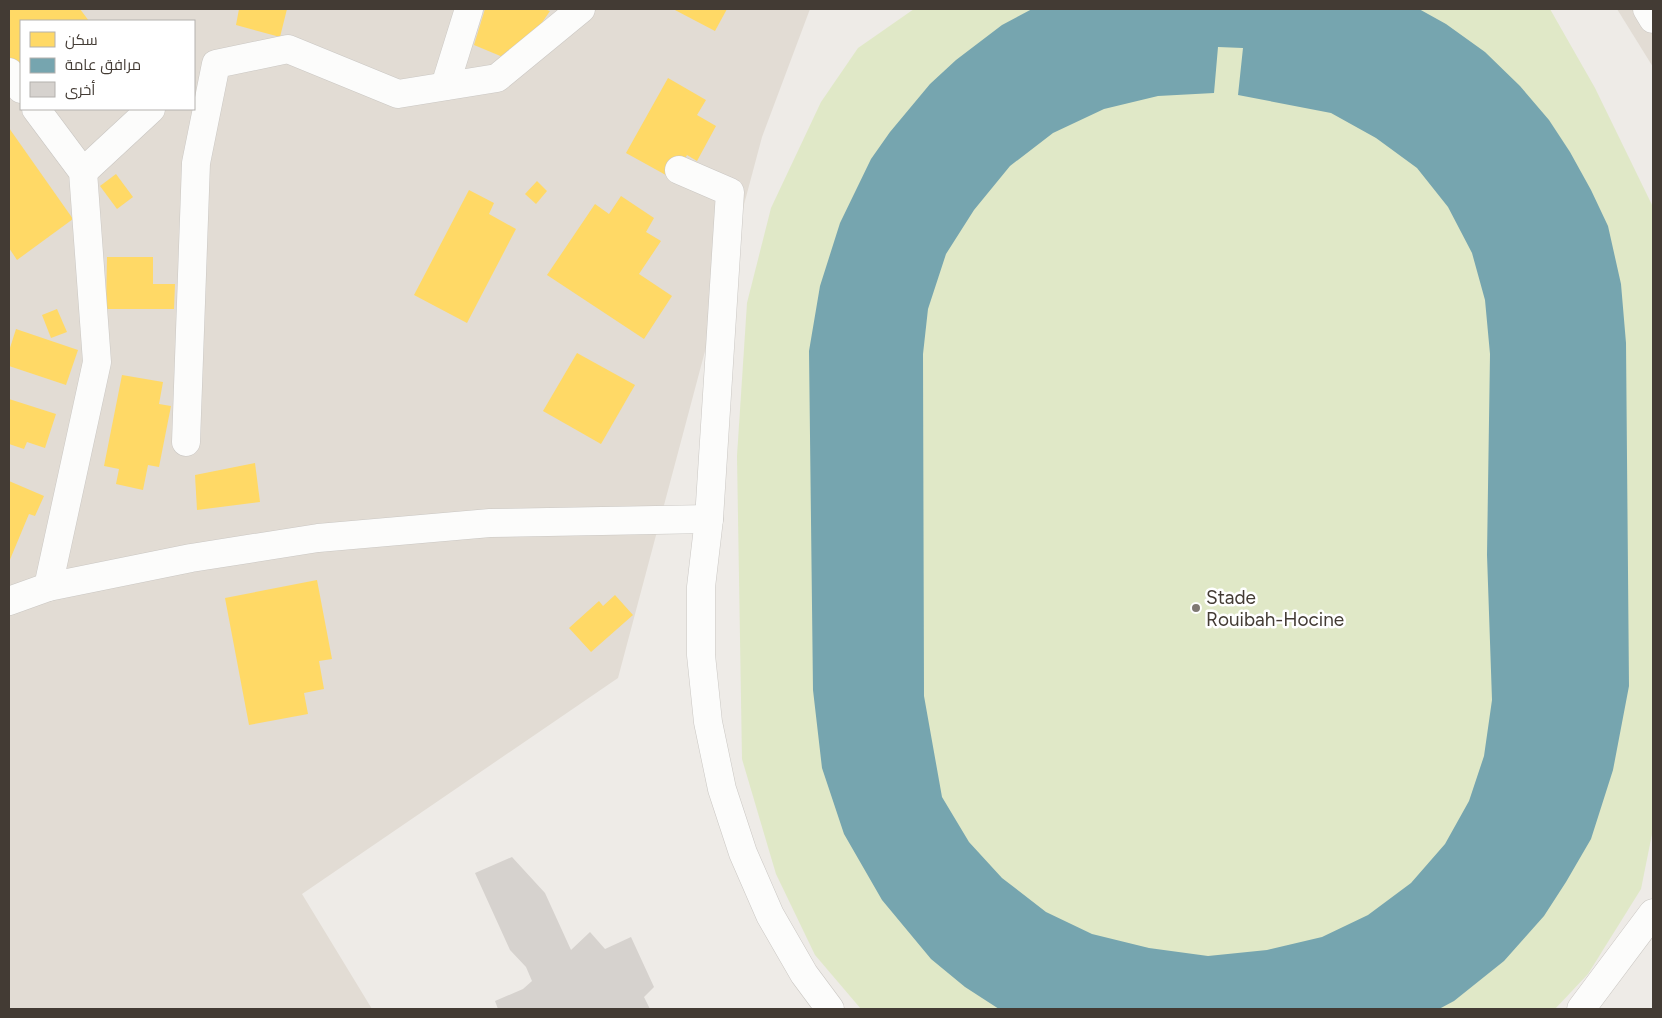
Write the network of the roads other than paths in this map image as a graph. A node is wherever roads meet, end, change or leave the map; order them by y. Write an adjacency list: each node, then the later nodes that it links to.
1 (469, 9): 4 (street)
2 (580, 9): 4 (street)
3 (9, 72): 5 (street)
4 (446, 86): 6 (street)
5 (20, 88)
6 (201, 102): 11 (street)
7 (37, 110): 10 (street)
8 (149, 110): 10 (street)
9 (679, 170): 12 (street)
10 (83, 172): 13 (street)
11 (186, 442)
12 (709, 519): 13 (street); 16 (street)
13 (48, 587): 14 (street)
14 (9, 600)
15 (1653, 913): 17 (street)
16 (830, 1009)
17 (1581, 1009)

